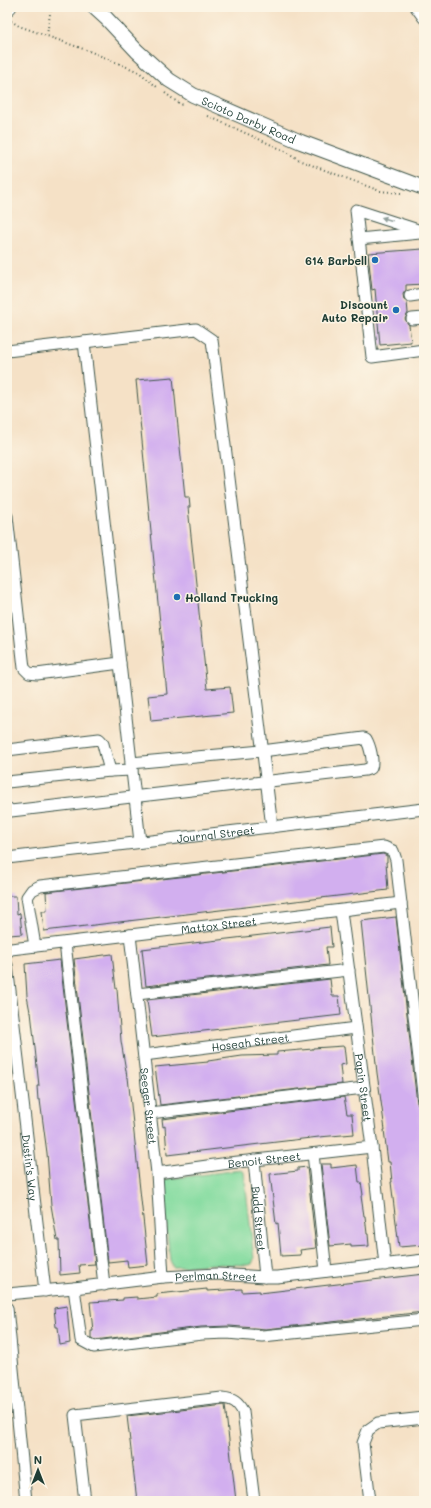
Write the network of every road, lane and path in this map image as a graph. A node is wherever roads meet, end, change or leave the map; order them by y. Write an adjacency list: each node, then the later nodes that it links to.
1 (11, 7): 6 (street)
2 (51, 7): 8 (path)
3 (84, 7): 5 (main road, Scioto Darby Road)
4 (416, 7): 7 (street)
5 (96, 9): 9 (main road, Scioto Darby Road)
6 (7, 11)
7 (424, 18)
8 (47, 35)
9 (424, 188)
10 (424, 232): 11 (street); 11 (street, one-way to 11)
11 (359, 238): 17 (street)
12 (424, 294): 13 (street)
13 (410, 296)
14 (424, 318): 15 (street)
15 (412, 319)
16 (84, 342): 18 (street); 20 (street); 22 (street)
17 (424, 350)
18 (7, 351)
19 (7, 516): 20 (street)
20 (120, 663): 23 (street)
21 (7, 750): 24 (street)
22 (262, 751): 23 (street); 26 (street); 26 (street)
23 (132, 766): 24 (street); 27 (street)
24 (110, 771): 25 (street)
25 (7, 782)
26 (266, 783): 27 (street); 30 (street)
27 (135, 797): 28 (street); 31 (street)
28 (7, 808)
29 (424, 809): 30 (street, Journal Street)
30 (272, 827): 31 (street, Journal Street)
31 (140, 842): 32 (street, Journal Street)
32 (7, 858)
33 (401, 903): 34 (street, Mattox Street); 37 (street); 46 (street)
34 (341, 911): 35 (street, Mattox Street); 40 (street, Papin Street)
35 (130, 935): 36 (street, Mattox Street); 41 (street, Seeger Street)
36 (65, 943): 37 (street, Mattox Street); 57 (street)
37 (35, 946): 38 (street)
38 (7, 952)
39 (7, 965): 43 (street, Dustin's Way)
40 (349, 970): 41 (street); 42 (street, Papin Street)
41 (137, 994): 44 (street, Seeger Street)
42 (356, 1028): 44 (street, Hoseah Street); 45 (street, Papin Street)
43 (11, 1045): 59 (street, Dustin's Way)
44 (144, 1055): 47 (street, Seeger Street)
45 (364, 1088): 47 (street); 48 (street, Papin Street)
46 (424, 1102)
47 (150, 1113): 51 (street, Seeger Street)
48 (372, 1147): 49 (street, Benoit Street); 53 (street, Papin Street)
49 (313, 1154): 50 (street, Benoit Street); 54 (street)
50 (254, 1160): 51 (street, Benoit Street); 56 (street, Budd Street)
51 (157, 1173): 55 (street, Seeger Street)
52 (424, 1260): 53 (street, Perlman Street)
53 (385, 1265): 54 (street, Perlman Street)
54 (326, 1271): 56 (street, Perlman Street)
55 (163, 1277): 56 (street, Perlman Street); 57 (street, Perlman Street)
56 (265, 1277)
57 (104, 1285): 58 (street, Perlman Street)
58 (74, 1288): 59 (street, Perlman Street); 62 (street)
59 (45, 1291): 60 (street, Perlman Street)
60 (7, 1294)
61 (7, 1308): 64 (street)
62 (424, 1320)
63 (424, 1418): 67 (street)
64 (26, 1501)
65 (85, 1501): 66 (street)
66 (254, 1501)
67 (370, 1501)

